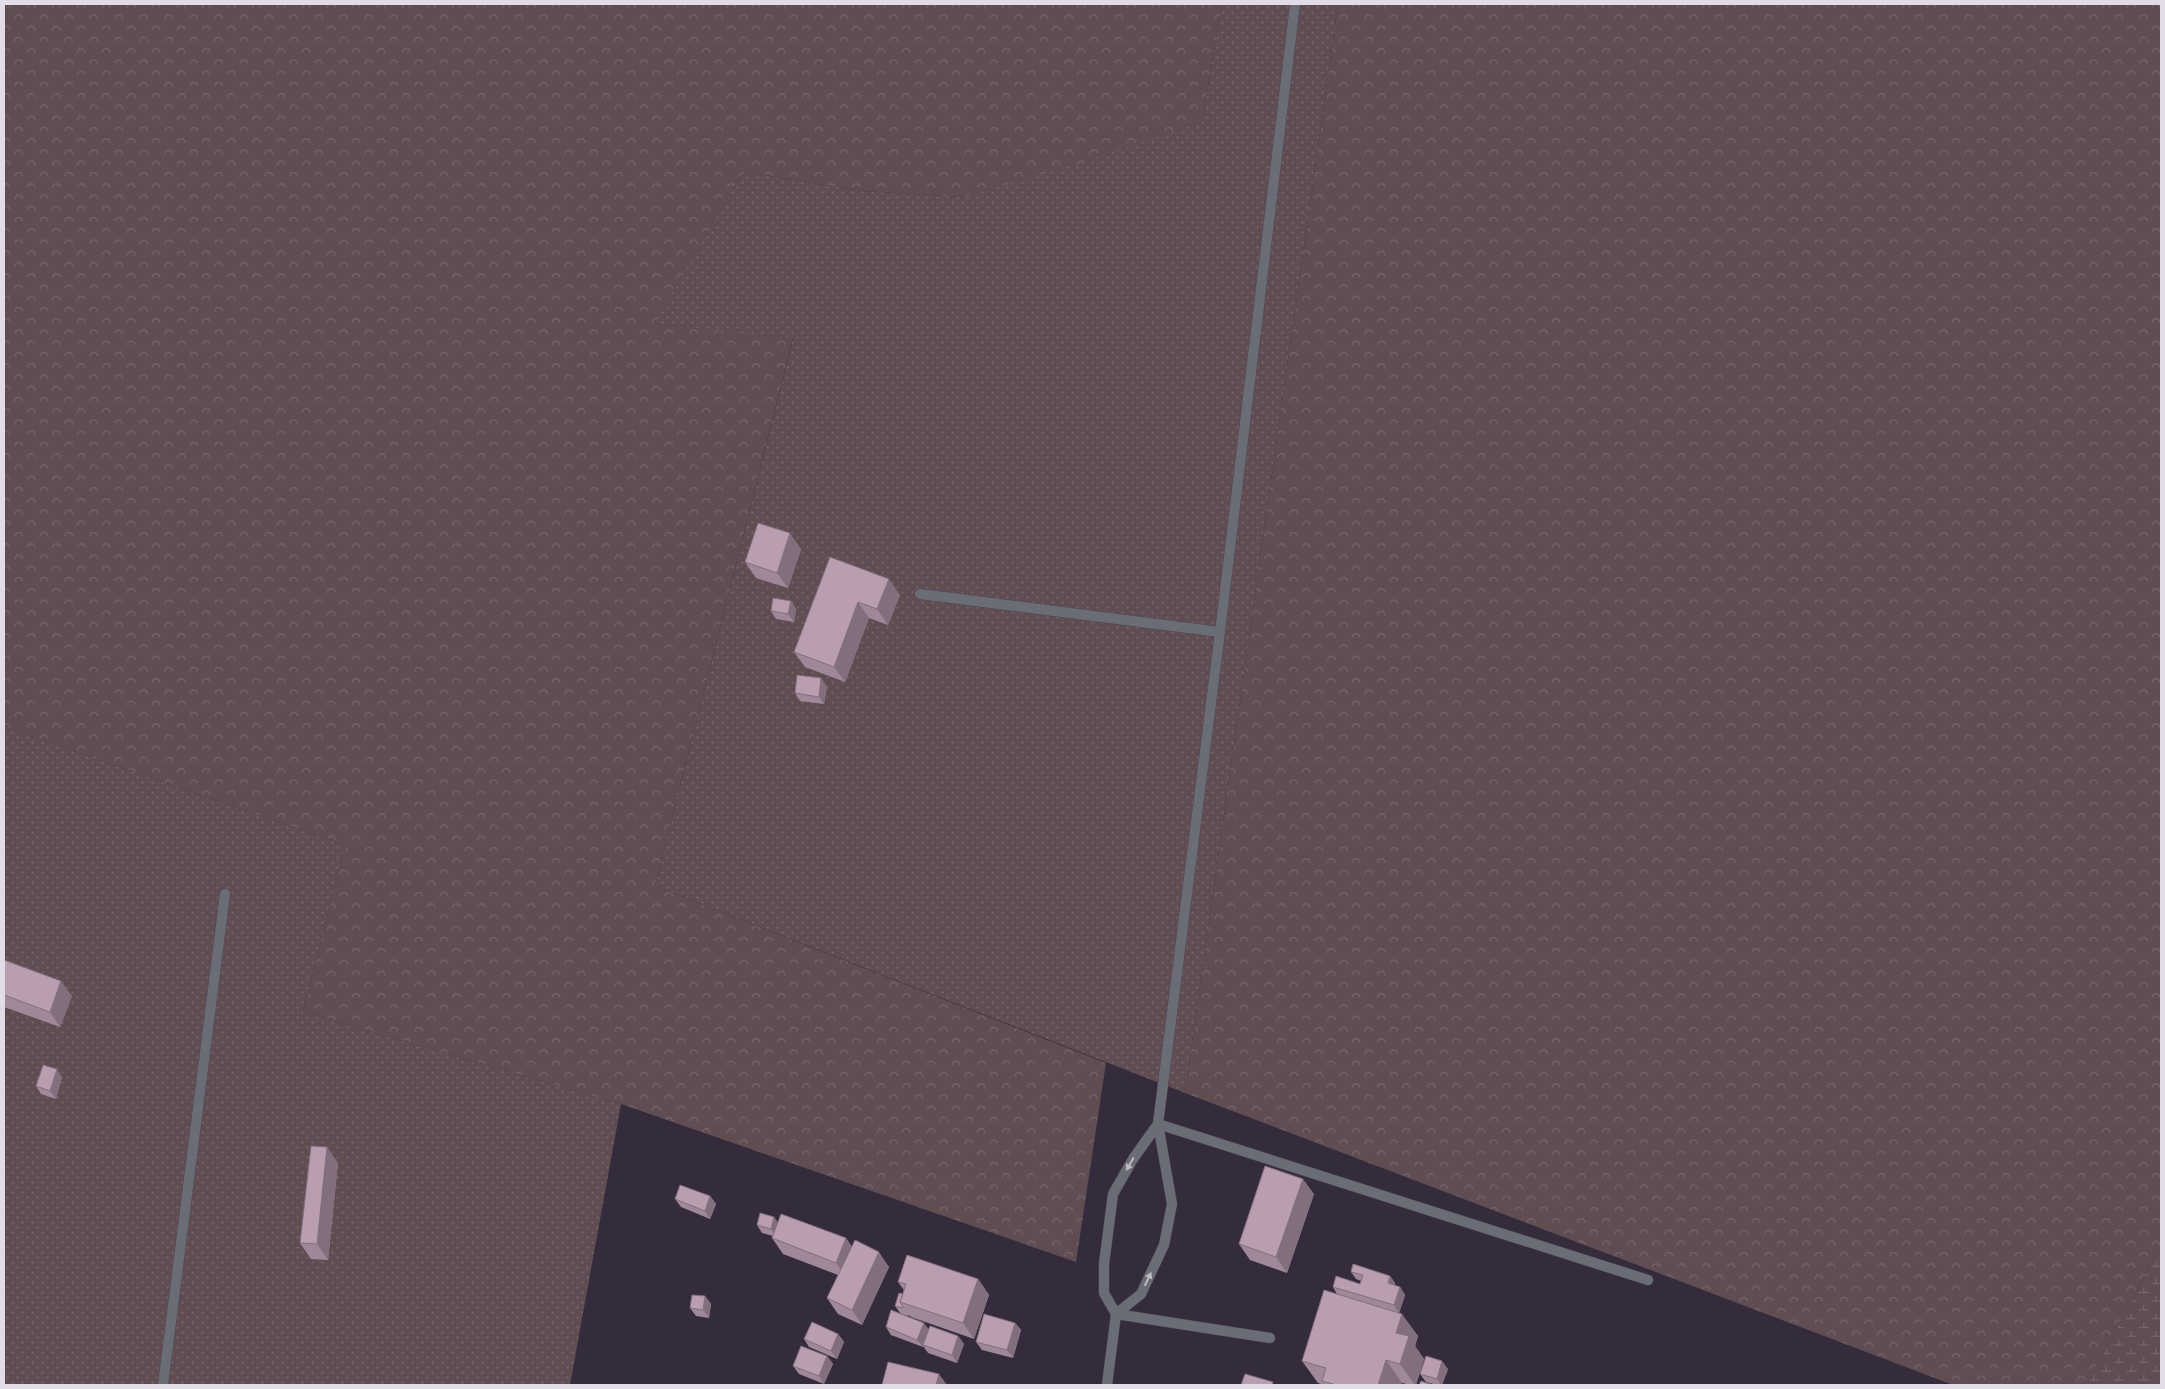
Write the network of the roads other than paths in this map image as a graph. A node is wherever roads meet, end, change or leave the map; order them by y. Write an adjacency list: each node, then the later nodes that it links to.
1 (1295, 4): 3 (street)
2 (920, 594): 3 (street)
3 (1220, 632): 5 (street)
4 (225, 894): 9 (street)
5 (1158, 1124): 6 (street); 7 (street, one-way to 7); 7 (street, one-way to 5)
6 (1648, 1280)
7 (1116, 1314): 8 (street); 10 (street)
8 (1270, 1338)
9 (163, 1385)
10 (1107, 1385)

